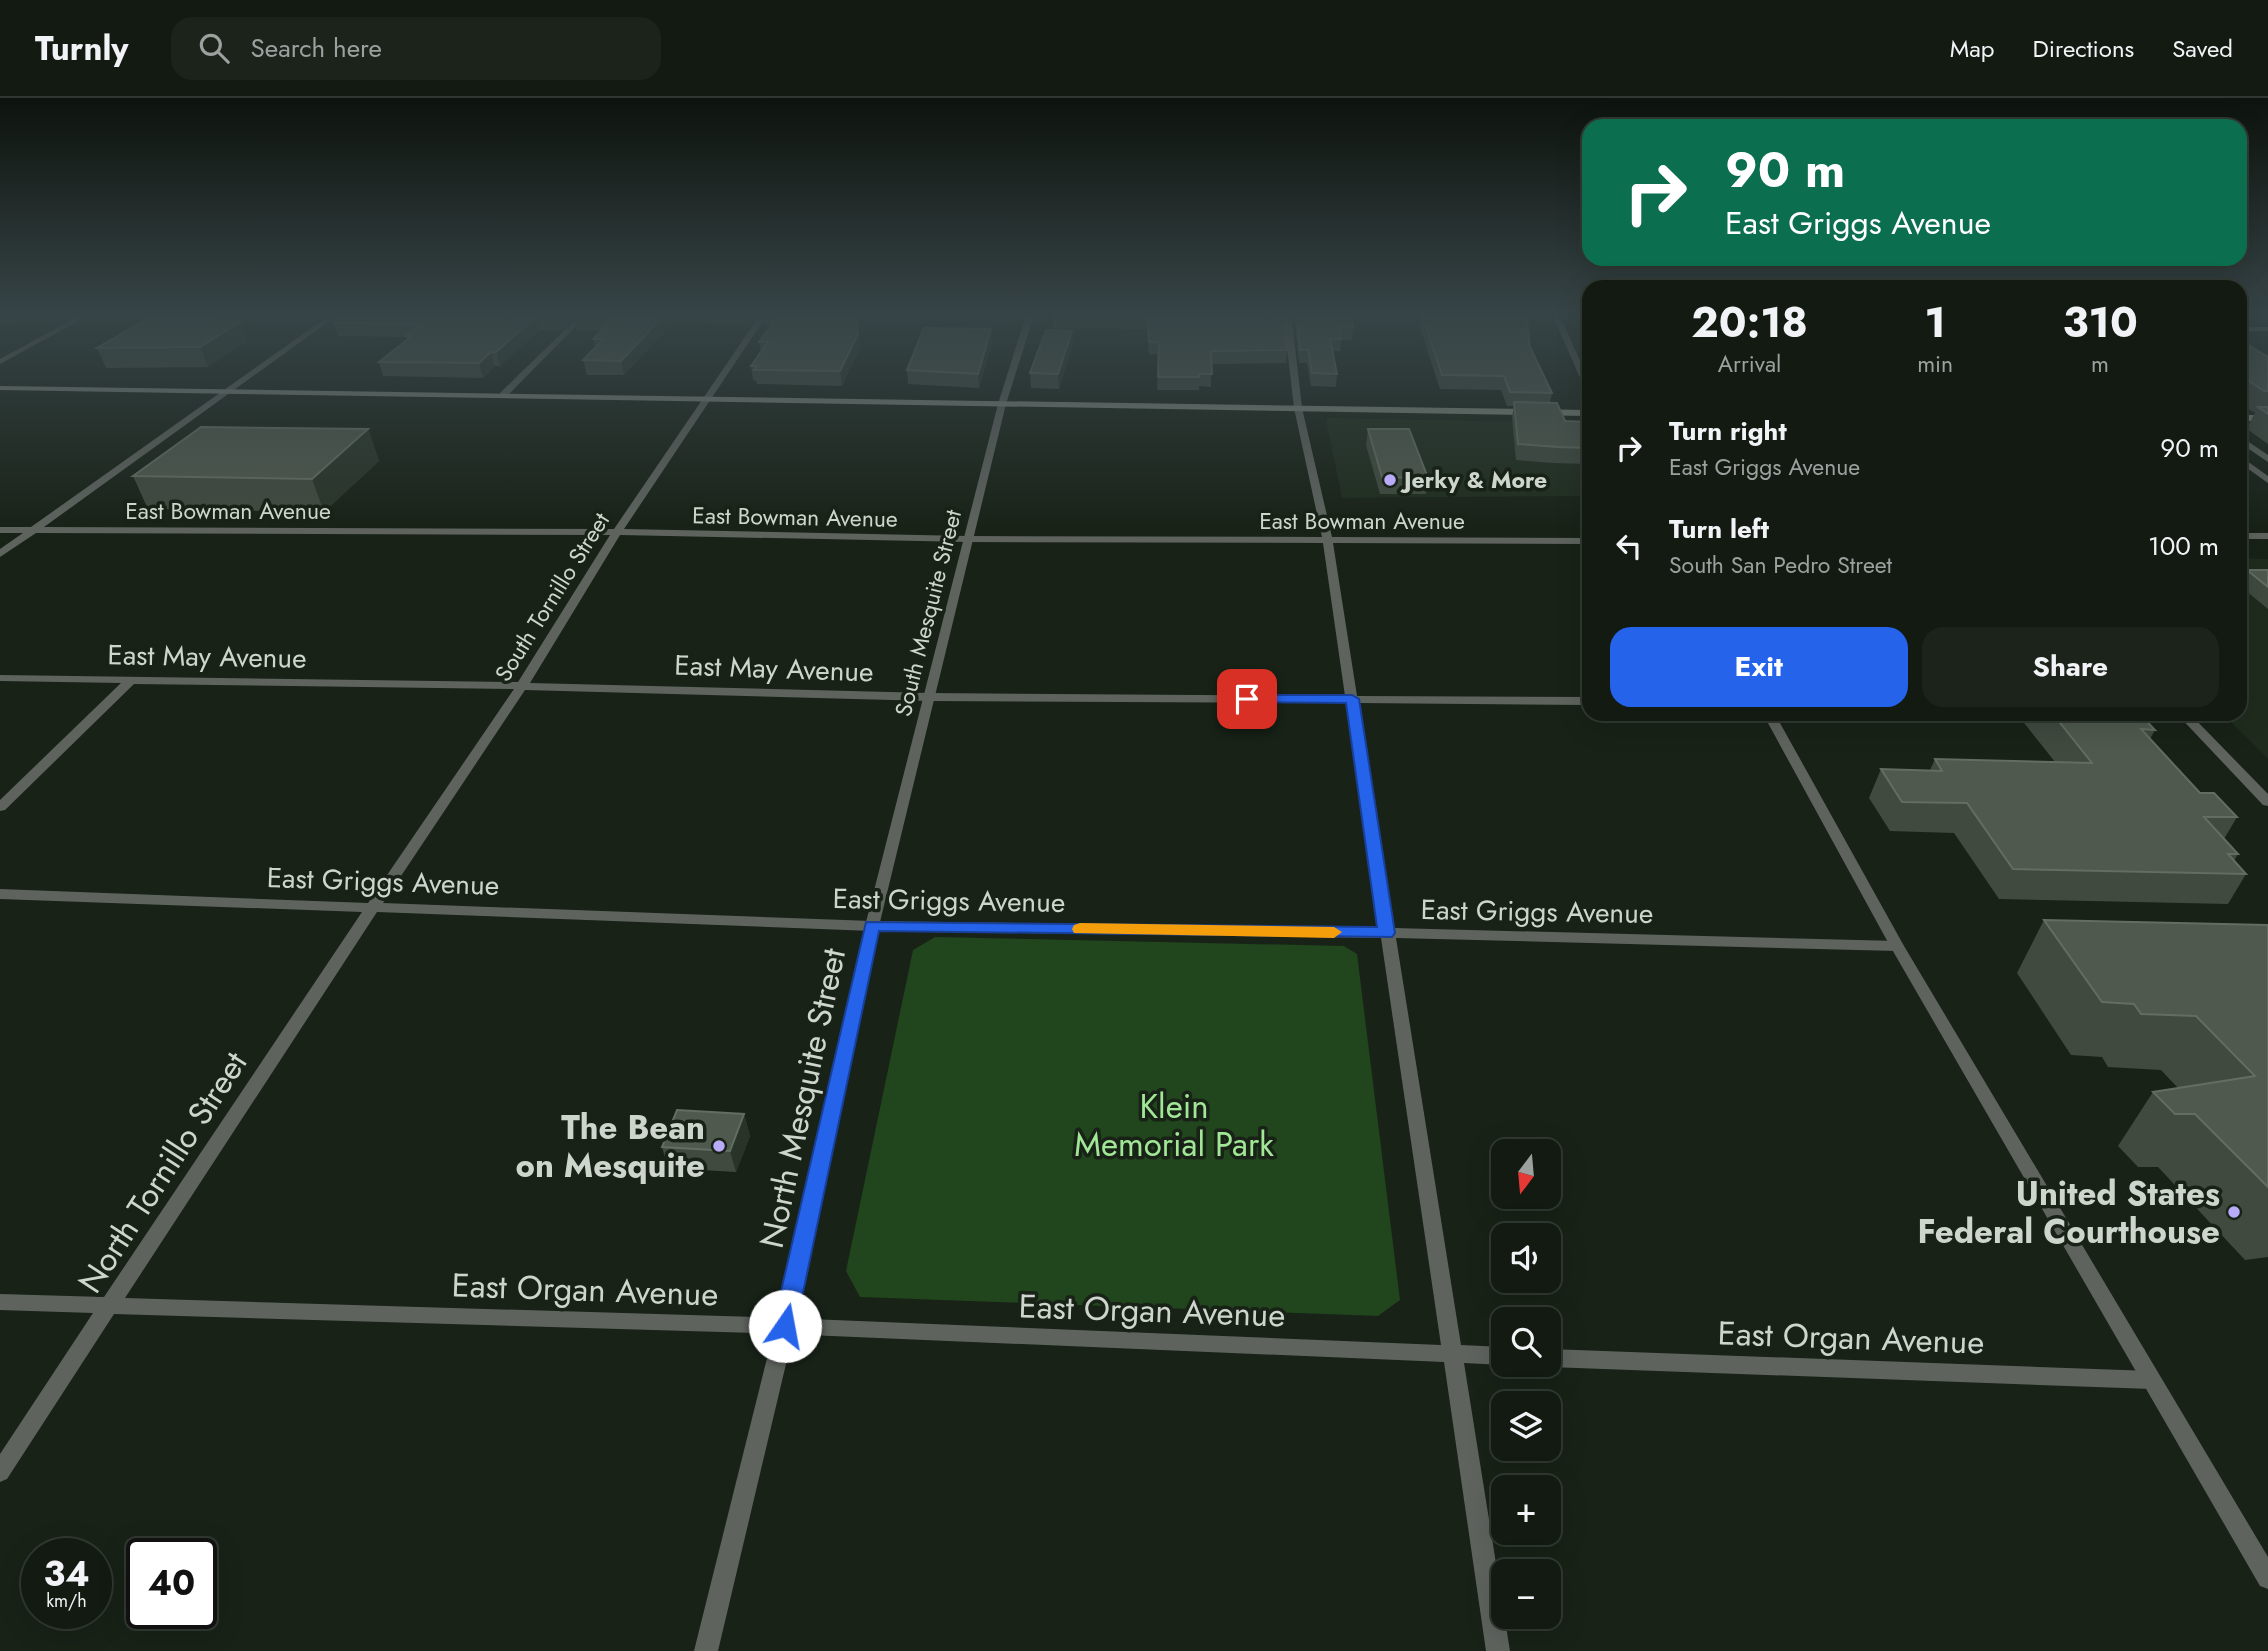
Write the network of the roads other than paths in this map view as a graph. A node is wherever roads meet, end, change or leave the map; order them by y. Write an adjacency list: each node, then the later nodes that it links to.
1 (235, 384): 7 (street)
2 (514, 384): 8 (street)
3 (717, 384): 9 (street, South Tornillo Street)
4 (1008, 384): 10 (street, South Mesquite Street)
5 (1295, 384): 11 (street)
6 (0, 388): 7 (main road)
7 (224, 392): 8 (main road); 20 (street)
8 (503, 395): 9 (main road)
9 (708, 398): 10 (main road); 21 (street, South Tornillo Street)
10 (1002, 404): 11 (main road); 25 (street, South Mesquite Street)
11 (1298, 408): 12 (main road); 24 (street)
12 (1582, 413)
13 (2247, 418): 14 (main road)
14 (2268, 418)
15 (2247, 444): 16 (street)
16 (2268, 459)
17 (2247, 464): 18 (street)
18 (2268, 480)
19 (0, 530): 20 (street, East Bowman Avenue)
20 (34, 530): 21 (street, East Bowman Avenue); 29 (street)
21 (617, 532): 25 (street, East Bowman Avenue); 32 (street, South Tornillo Street)
22 (2247, 536): 23 (street)
23 (2268, 536)
24 (1327, 539): 25 (street, East Bowman Avenue); 26 (street, East Bowman Avenue); 34 (street)
25 (967, 540): 33 (street, South Mesquite Street)
26 (1582, 541)
27 (2247, 545): 28 (street)
28 (2268, 546)
29 (0, 554)
30 (0, 678): 31 (street, East May Avenue)
31 (131, 680): 32 (street, East May Avenue); 39 (street)
32 (522, 685): 33 (street, East May Avenue); 41 (street, South Tornillo Street)
33 (929, 697): 34 (street, East May Avenue); 42 (street, South Mesquite Street)
34 (1352, 699): 35 (street, East May Avenue); 43 (street)
35 (1582, 701)
36 (1773, 721): 44 (street)
37 (2190, 721): 38 (street)
38 (2268, 802)
39 (0, 807)
40 (0, 894): 41 (street, East Griggs Avenue)
41 (376, 906): 42 (street, East Griggs Avenue); 46 (street, North Tornillo Street)
42 (872, 926): 43 (street, East Griggs Avenue); 47 (street, North Mesquite Street)
43 (1386, 933): 44 (street, East Griggs Avenue); 48 (street)
44 (1897, 946): 51 (street)
45 (0, 1302): 46 (street, East Organ Avenue)
46 (110, 1306): 47 (street, East Organ Avenue); 52 (street, North Tornillo Street)
47 (785, 1326): 48 (street, East Organ Avenue); 54 (street, North Mesquite Street)
48 (1454, 1354): 49 (street, East Organ Avenue); 55 (street)
49 (1491, 1356)
50 (1561, 1358): 51 (street, East Organ Avenue)
51 (2151, 1380): 53 (street)
52 (0, 1472)
53 (2268, 1578)
54 (706, 1651)
55 (1498, 1651)

